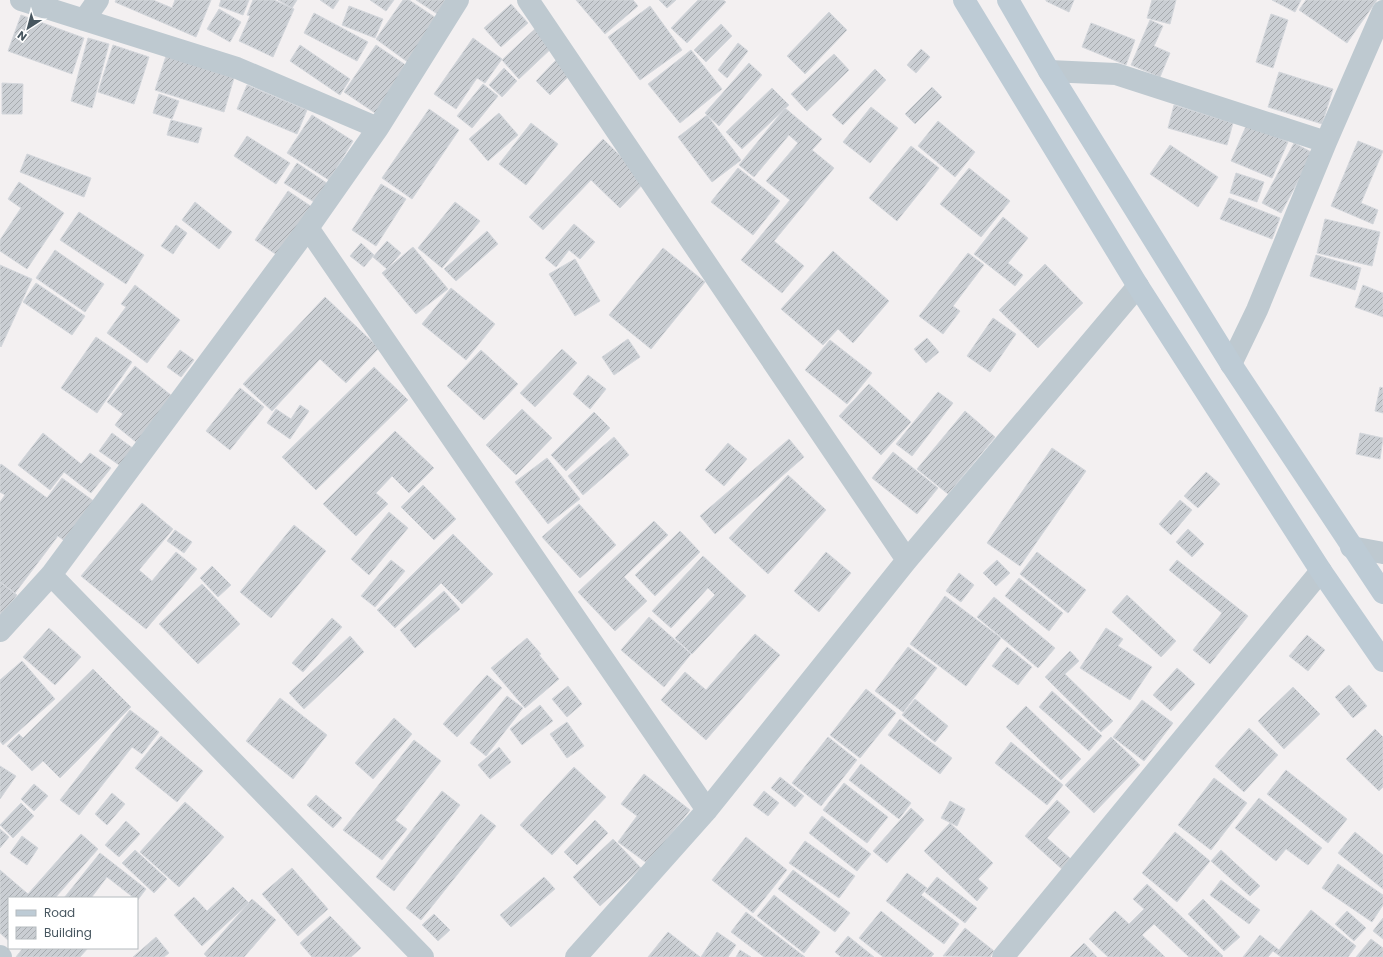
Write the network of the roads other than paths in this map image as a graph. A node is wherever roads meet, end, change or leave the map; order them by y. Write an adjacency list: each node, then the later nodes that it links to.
1 (21, 0): 8 (street)
2 (98, 0): 8 (street)
3 (458, 0): 10 (street)
4 (528, 0): 17 (street)
5 (964, 0): 13 (main road)
6 (1008, 0): 9 (main road)
7 (1383, 11): 11 (street)
8 (84, 20): 10 (street)
9 (1049, 71): 11 (street); 14 (main road)
10 (378, 128): 12 (street)
11 (1326, 142): 14 (street)
12 (308, 228): 19 (street); 23 (street)
13 (1138, 286): 17 (street); 18 (main road)
14 (1231, 364): 15 (main road)
15 (1352, 547): 16 (street); 20 (main road)
16 (1383, 553)
17 (907, 560): 23 (street)
18 (1321, 571): 22 (main road); 26 (street)
19 (50, 575): 21 (street); 24 (street)
20 (1383, 593)
21 (0, 631)
22 (1383, 661)
23 (707, 810): 25 (street)
24 (423, 957)
25 (576, 957)
26 (1003, 957)

